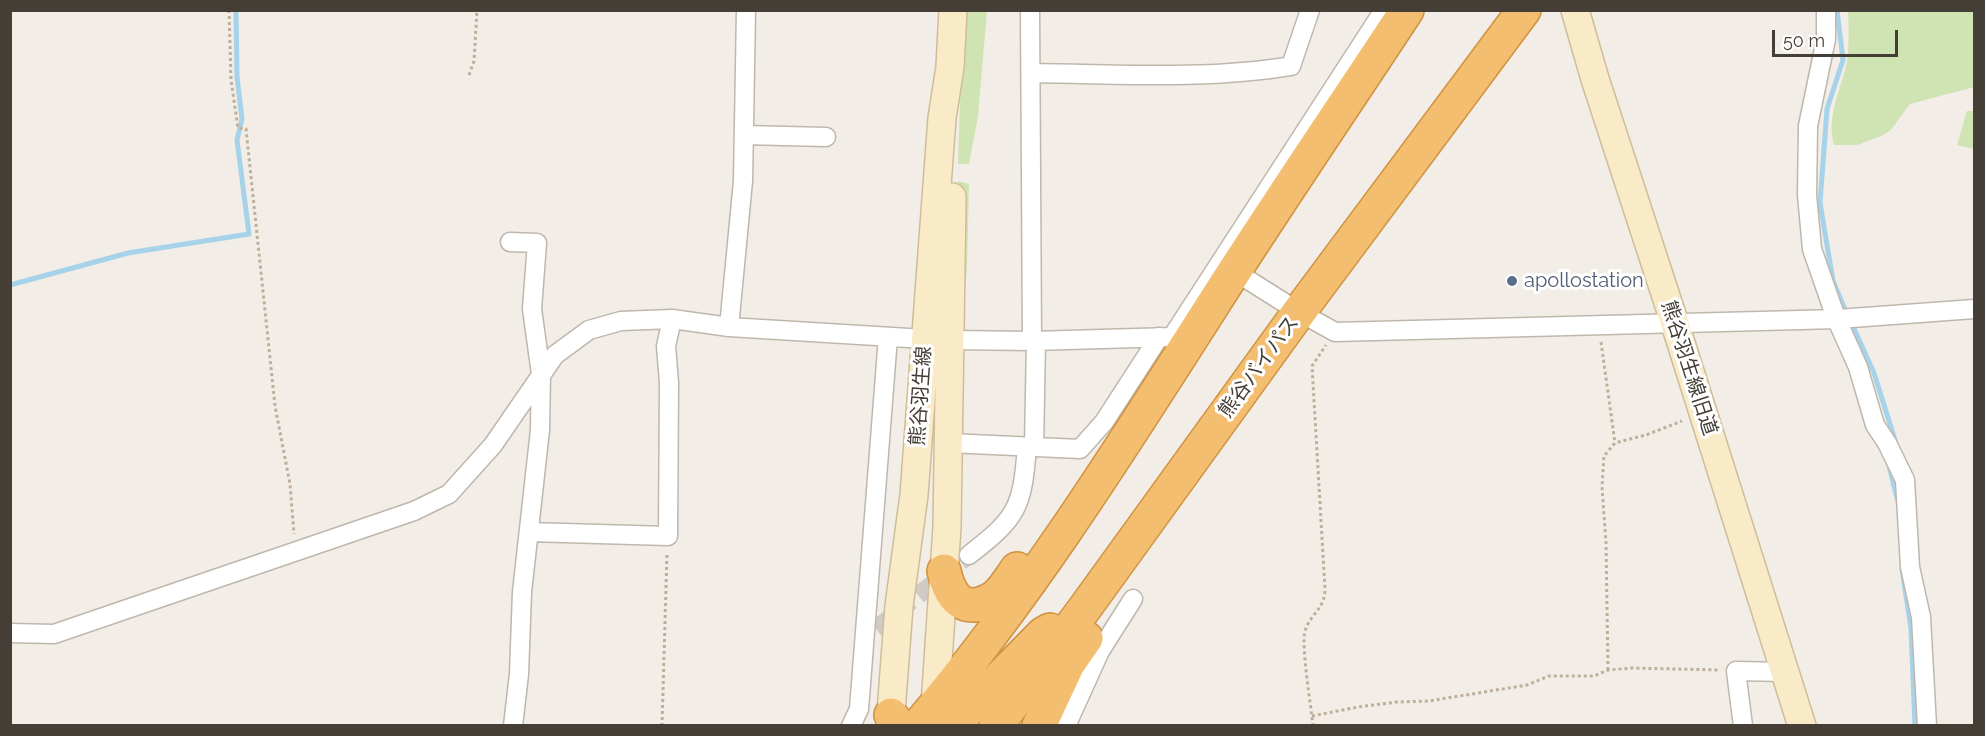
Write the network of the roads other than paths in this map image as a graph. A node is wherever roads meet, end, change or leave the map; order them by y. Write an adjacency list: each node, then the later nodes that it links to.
1 (746, 10): 13 (street)
2 (953, 10): 25 (main road, 熊谷羽生線)
3 (1030, 10): 12 (street)
4 (1310, 10): 12 (street)
5 (1384, 10): 24 (street)
6 (1407, 10): 11 (highway)
7 (1418, 10): 11 (highway)
8 (1524, 10): 18 (highway, 熊谷バイパス)
9 (1575, 10): 21 (main road, 熊谷羽生線旧道)
10 (1827, 10): 19 (street)
11 (1378, 54): 16 (highway)
12 (1032, 73): 26 (street)
13 (744, 135): 14 (street); 22 (street)
14 (825, 137)
15 (510, 242): 27 (street)
16 (1234, 271): 18 (street); 32 (highway)
17 (1974, 309): 19 (street)
18 (1299, 312): 21 (street); 34 (highway, 熊谷バイパス)
19 (1837, 318): 21 (street); 48 (street)
20 (672, 319): 22 (street); 27 (street); 33 (street)
21 (1675, 324): 39 (main road, 熊谷羽生線旧道)
22 (729, 327): 23 (street)
23 (888, 337): 25 (street); 29 (street)
24 (1159, 337): 26 (street); 31 (street)
25 (938, 339): 26 (street); 28 (main road, 熊谷羽生線); 40 (main road, 熊谷羽生線)
26 (1034, 341): 31 (street)
27 (541, 374): 33 (street); 38 (street)
28 (950, 407): 30 (main road, 熊谷羽生線); 40 (main road)
29 (879, 440): 40 (street); 42 (street)
30 (949, 443): 31 (street); 35 (main road, 熊谷羽生線)
31 (1031, 447): 35 (street)
32 (1078, 514): 35 (highway); 40 (highway)
33 (529, 532): 41 (street)
34 (1121, 558): 37 (highway, 熊谷バイパス); 44 (highway)
35 (956, 563): 40 (main road, 熊谷羽生線)
36 (1133, 599): 45 (street)
37 (1082, 612): 40 (highway); 43 (highway, 熊谷バイパス)
38 (10, 633)
39 (1785, 672): 46 (street); 47 (main road, 熊谷羽生線旧道)
40 (909, 722)
41 (513, 726)
42 (851, 726)
43 (996, 726)
44 (1039, 726)
45 (1066, 726)
46 (1743, 726)
47 (1802, 726)
48 (1927, 726)

